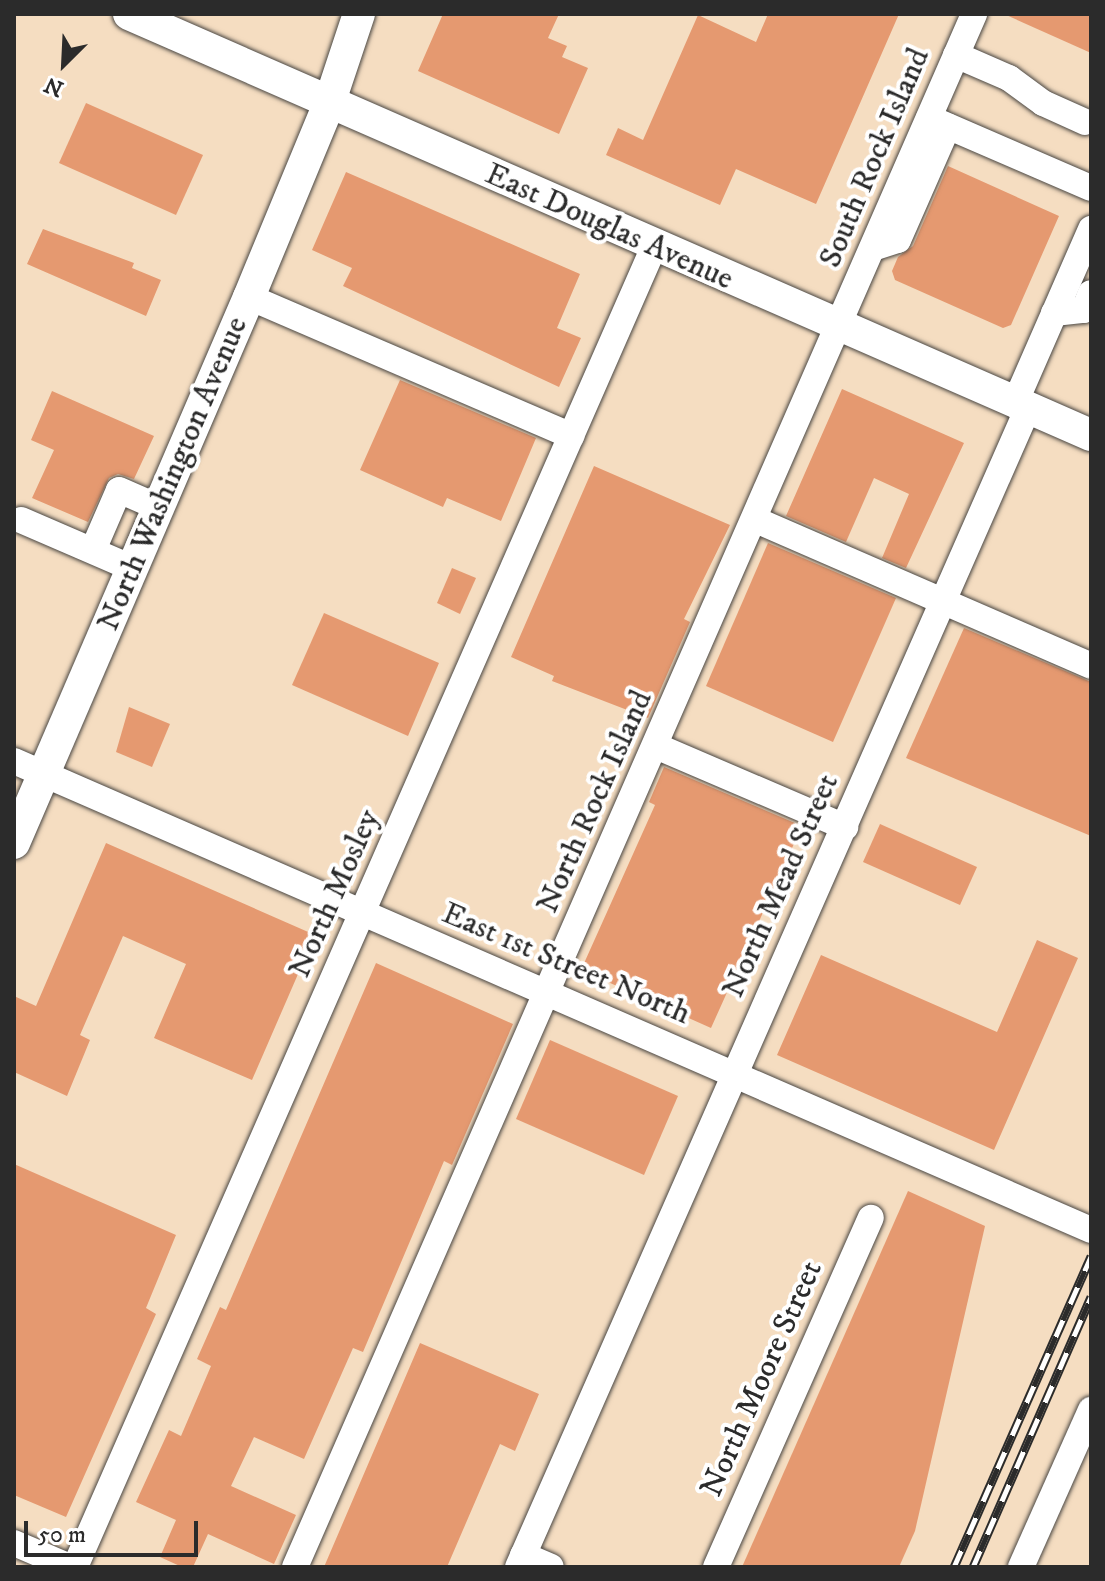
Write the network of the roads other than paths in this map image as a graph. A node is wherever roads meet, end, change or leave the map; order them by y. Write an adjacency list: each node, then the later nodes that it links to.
1 (129, 14): 5 (main road, East Douglas Avenue)
2 (359, 14): 5 (main road, North Washington Avenue)
3 (974, 14): 4 (street, South Rock Island)
4 (956, 55): 6 (street, South Rock Island); 7 (street)
5 (329, 104): 10 (main road, East Douglas Avenue); 12 (main road, North Washington Avenue)
6 (939, 122): 8 (street); 14 (street, South Rock Island)
7 (1085, 122)
8 (1091, 188)
9 (1091, 229): 13 (street, North Mead Street)
10 (654, 247): 14 (main road, East Douglas Avenue); 17 (street, North Mosley)
11 (1091, 293): 13 (street)
12 (249, 297): 17 (street); 18 (main road, North Washington Avenue)
13 (1054, 313): 15 (street, North Mead Street)
14 (839, 328): 15 (main road, East Douglas Avenue); 20 (street, North Rock Island)
15 (1021, 406): 16 (main road, East Douglas Avenue); 23 (street, North Mead Street)
16 (1091, 435)
17 (571, 436): 30 (street, North Mosley)
18 (158, 507): 21 (street); 22 (main road, North Washington Avenue)
19 (21, 520): 21 (street)
20 (756, 520): 23 (street); 25 (street, North Rock Island)
21 (93, 550): 22 (street)
22 (132, 568): 27 (main road, North Washington Avenue)
23 (945, 602): 24 (street); 28 (street, North Mead Street)
24 (1091, 666)
25 (656, 746): 28 (street); 31 (street, North Rock Island)
26 (14, 761): 27 (street, East 1st Street North)
27 (44, 774): 29 (main road, North Washington Avenue); 30 (street, East 1st Street North)
28 (845, 827): 32 (street, North Mead Street)
29 (14, 843)
30 (364, 914): 31 (street, East 1st Street North); 38 (street, North Mosley)
31 (547, 994): 32 (street, East 1st Street North); 39 (street, North Rock Island)
32 (735, 1073): 34 (street, East 1st Street North); 37 (street, North Mead Street)
33 (871, 1218): 41 (street, North Moore Street)
34 (1091, 1230)
35 (1089, 1418): 42 (street)
36 (14, 1543): 38 (street)
37 (521, 1561): 40 (street)
38 (72, 1567)
39 (295, 1567)
40 (551, 1567)
41 (716, 1567)
42 (1021, 1567)

